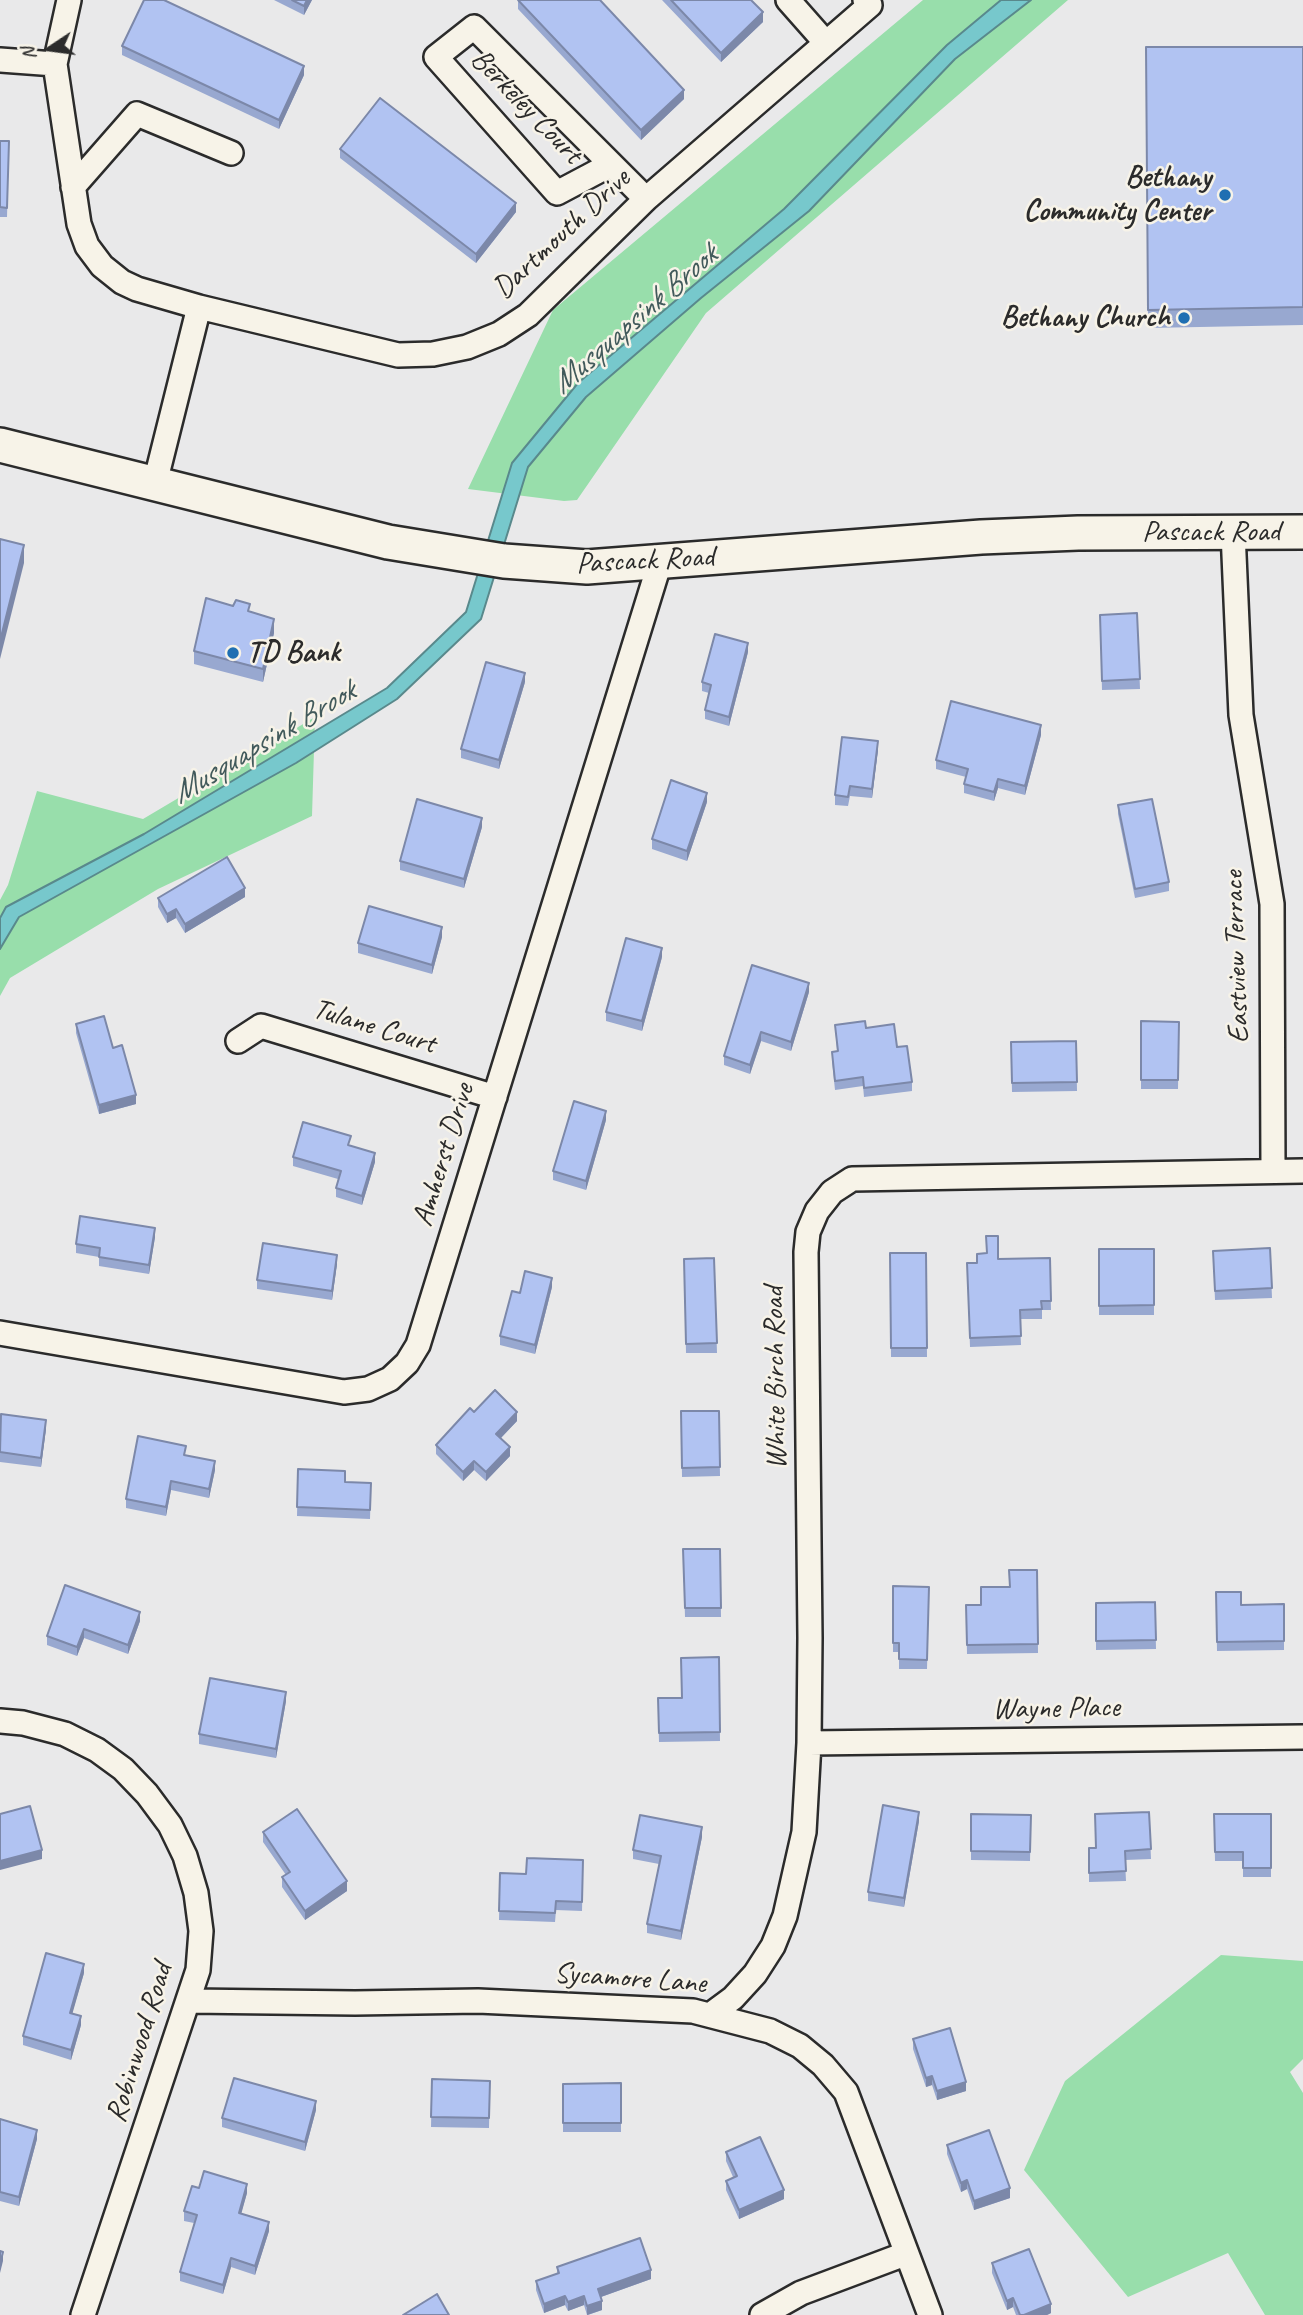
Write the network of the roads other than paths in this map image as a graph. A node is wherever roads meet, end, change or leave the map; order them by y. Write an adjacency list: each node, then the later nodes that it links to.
1 (69, 0): 6 (street)
2 (788, 0): 4 (street)
3 (868, 3): 4 (street, Dartmouth Drive)
4 (827, 43): 10 (street, Dartmouth Drive)
5 (0, 60): 6 (street)
6 (55, 64): 9 (street, Dartmouth Drive)
7 (230, 153): 9 (street)
8 (608, 166): 10 (street, Berkeley Court)
9 (73, 187): 11 (street, Dartmouth Drive)
10 (646, 199): 11 (street, Dartmouth Drive)
11 (199, 307): 13 (street)
12 (0, 445): 13 (street, Pascack Road)
13 (155, 484): 16 (street, Pascack Road)
14 (1233, 532): 15 (street, Pascack Road); 16 (street, Pascack Road); 19 (street, Eastview Terrace)
15 (1303, 532)
16 (660, 562): 18 (street, Amherst Drive)
17 (238, 1041): 18 (street, Tulane Court)
18 (495, 1097): 21 (street, Amherst Drive)
19 (1273, 1171): 20 (street, White Birch Road); 24 (street, White Birch Road)
20 (1303, 1171)
21 (0, 1333)
22 (0, 1721): 25 (street, Robinwood Road)
23 (1303, 1737): 24 (street, Wayne Place)
24 (809, 1743): 26 (street, White Birch Road)
25 (189, 2001): 26 (street, Sycamore Lane); 28 (street, Robinwood Road)
26 (710, 2015): 27 (street, Sycamore Lane)
27 (905, 2254): 29 (street); 30 (street, Sycamore Lane)
28 (83, 2315)
29 (762, 2315)
30 (930, 2315)

